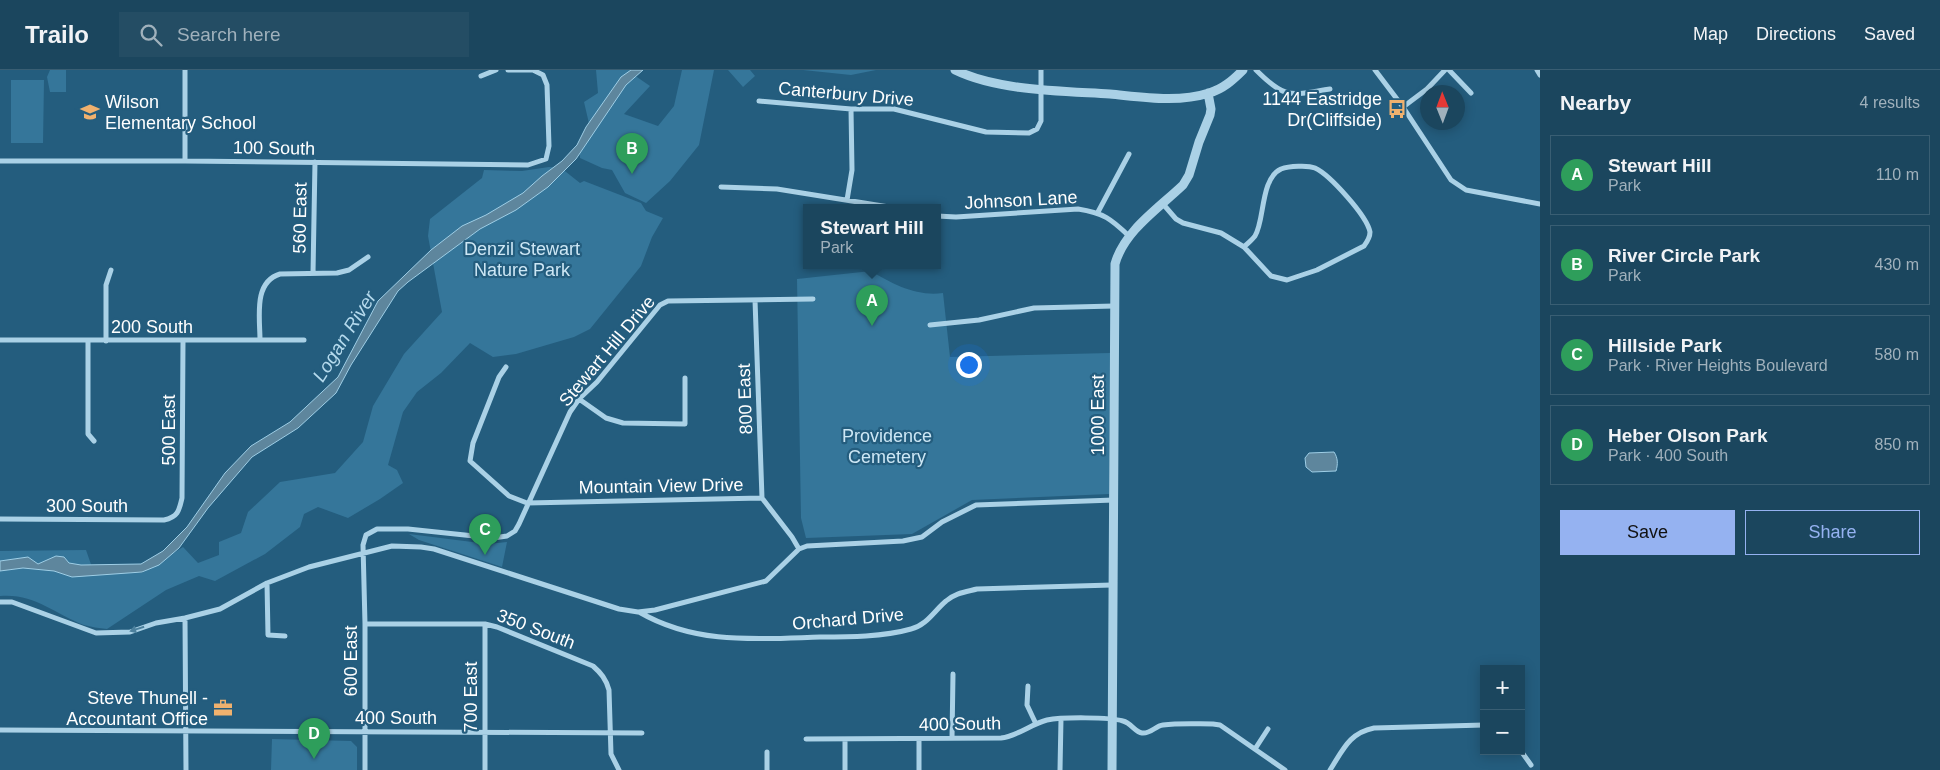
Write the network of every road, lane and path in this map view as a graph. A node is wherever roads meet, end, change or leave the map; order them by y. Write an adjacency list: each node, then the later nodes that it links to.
1 (185, 70): 23 (street)
2 (496, 70): 13 (street)
3 (508, 70): 24 (street, 100 South)
4 (955, 70): 14 (street)
5 (1041, 70): 14 (street, Canterbury Drive)
6 (1244, 70): 17 (street)
7 (1256, 70): 15 (street)
8 (1375, 70): 19 (street)
9 (1445, 70): 19 (street)
10 (1449, 70): 16 (street)
11 (1538, 70): 12 (street)
12 (1540, 75)
13 (481, 76)
14 (1041, 89): 17 (street); 20 (street, Canterbury Drive)
15 (1330, 89)
16 (1472, 93)
17 (1208, 94): 28 (street, 1000 East)
18 (760, 101): 20 (street, Canterbury Drive)
19 (1403, 107): 29 (street)
20 (851, 109): 26 (street)
21 (1129, 154): 30 (street)
22 (0, 161): 23 (street, 100 South)
23 (185, 161): 24 (street, 100 South)
24 (315, 162): 36 (street, 560 East)
25 (721, 187): 26 (street)
26 (846, 200): 27 (street)
27 (871, 204)
28 (1163, 204): 32 (street, 1000 East); 33 (street)
29 (1540, 204)
30 (1098, 212): 31 (street, Johnson Lane); 32 (street, Johnson Lane)
31 (941, 216)
32 (1129, 236): 39 (street, 1000 East)
33 (1244, 247): 33 (street)
34 (368, 258): 36 (street)
35 (111, 270): 46 (street)
36 (313, 273): 43 (street)
37 (813, 299): 38 (street, Stewart Hill Drive)
38 (756, 300): 49 (street, Stewart Hill Drive); 51 (street, 800 East)
39 (1114, 306): 40 (street); 52 (street, 1000 East)
40 (930, 325)
41 (0, 340): 45 (street, 200 South)
42 (183, 340): 43 (street, 200 South); 46 (street, 200 South); 54 (street, 500 East)
43 (260, 340): 44 (street, 200 South)
44 (304, 340)
45 (88, 341): 46 (street, 200 South); 50 (street)
46 (106, 341)
47 (506, 367): 53 (street)
48 (685, 378): 49 (street)
49 (579, 399): 53 (street, Stewart Hill Drive)
50 (94, 441)
51 (762, 498): 53 (street, Mountain View Drive); 56 (street, Mountain View Drive)
52 (1114, 500): 56 (street); 59 (street, 1000 East)
53 (528, 503): 57 (street, Stewart Hill Drive)
54 (173, 518): 55 (street, 300 South)
55 (0, 519)
56 (799, 550): 61 (street)
57 (363, 552): 58 (street); 61 (street); 63 (street, 600 East)
58 (267, 583): 62 (street); 65 (street)
59 (1112, 585): 61 (street, Orchard Drive); 69 (street, 1000 East)
60 (0, 602): 62 (street, one-way to 60)
61 (638, 612)
62 (185, 618): 74 (street)
63 (365, 624): 64 (street, 350 South); 75 (street, 600 East)
64 (485, 624): 76 (street, 700 East); 77 (street, 350 South)
65 (285, 636)
66 (953, 674): 80 (street)
67 (1028, 686): 70 (street)
68 (1061, 719): 69 (street, 400 South); 70 (street, 400 South); 94 (street)
69 (1112, 719): 83 (street); 95 (street, 1000 East)
70 (1036, 724): 80 (street, 400 South)
71 (1480, 725): 97 (street)
72 (1268, 728): 83 (street)
73 (0, 730): 74 (street, 400 South)
74 (185, 731): 75 (street, 400 South); 87 (street)
75 (365, 732): 76 (street, 400 South); 88 (street, 600 East)
76 (485, 732): 77 (street, 400 South); 89 (street, 700 East)
77 (609, 733): 78 (street, 400 South); 90 (street, 350 South)
78 (642, 733)
79 (919, 738): 80 (street, 400 South); 82 (street, 400 South); 93 (street)
80 (952, 738)
81 (806, 739): 82 (street, 400 South)
82 (845, 739): 92 (street)
83 (1255, 749): 96 (street)
84 (767, 752): 91 (street)
85 (1524, 755): 86 (street)
86 (1532, 765)
87 (186, 770)
88 (365, 770)
89 (485, 770)
90 (619, 770)
91 (767, 770)
92 (845, 770)
93 (920, 770)
94 (1060, 770)
95 (1112, 770)
96 (1285, 770)
97 (1330, 770)

